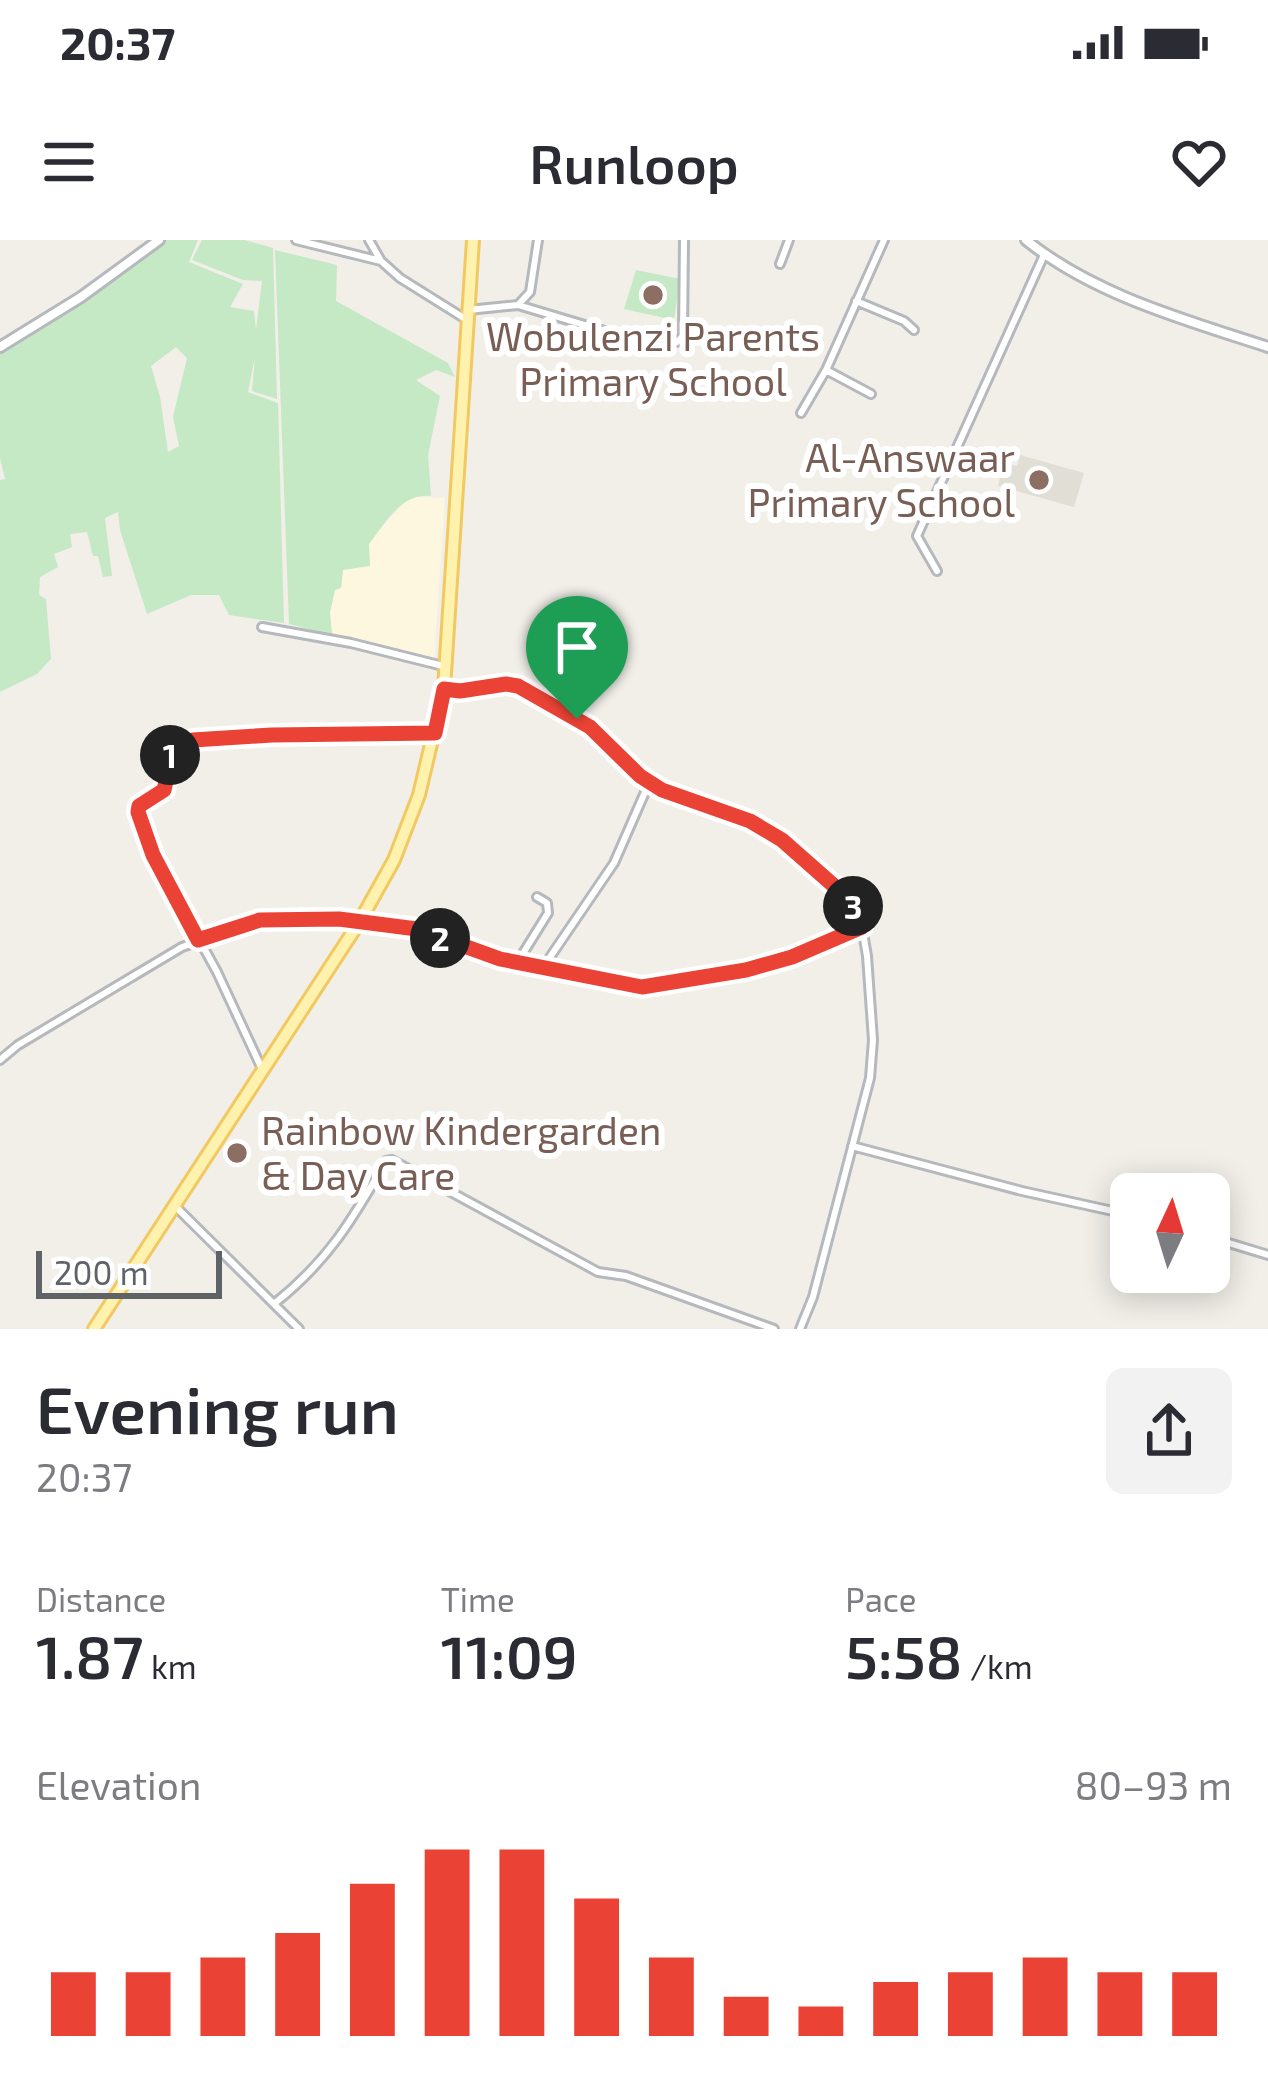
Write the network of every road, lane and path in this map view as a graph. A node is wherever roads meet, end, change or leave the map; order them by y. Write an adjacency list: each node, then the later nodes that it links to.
1 (159, 240): 17 (street)
2 (296, 240): 11 (street)
3 (369, 240): 11 (street)
4 (473, 240): 15 (main road)
5 (538, 240): 14 (street)
6 (684, 240): 14 (street)
7 (789, 240): 12 (street)
8 (884, 240): 13 (street)
9 (1026, 240): 10 (street)
10 (1045, 255): 18 (street); 22 (street)
11 (381, 261): 15 (street)
12 (780, 264)
13 (856, 301): 16 (street); 19 (street)
14 (518, 305): 15 (street)
15 (468, 315): 24 (main road)
16 (914, 330)
17 (0, 347)
18 (1268, 347)
19 (826, 370): 20 (street); 21 (street)
20 (871, 394)
21 (801, 412)
22 (937, 571)
23 (262, 627): 24 (street)
24 (446, 668): 25 (main road)
25 (444, 689): 26 (main road); 27 (street)
26 (435, 733): 29 (main road); 31 (street)
27 (649, 782): 30 (street); 33 (street)
28 (537, 897): 32 (street)
29 (360, 921): 31 (street); 32 (street); 35 (main road)
30 (862, 927): 33 (street); 36 (street)
31 (198, 940): 34 (street); 35 (street)
32 (517, 963): 33 (street)
33 (543, 968)
34 (0, 1060)
35 (263, 1072): 37 (main road)
36 (852, 1145): 38 (street); 45 (street)
37 (175, 1206): 41 (street); 42 (main road)
38 (1110, 1210)
39 (1230, 1243): 40 (street)
40 (1268, 1255)
41 (275, 1303): 43 (street); 44 (street)
42 (94, 1329)
43 (299, 1329)
44 (775, 1329)
45 (800, 1329)

